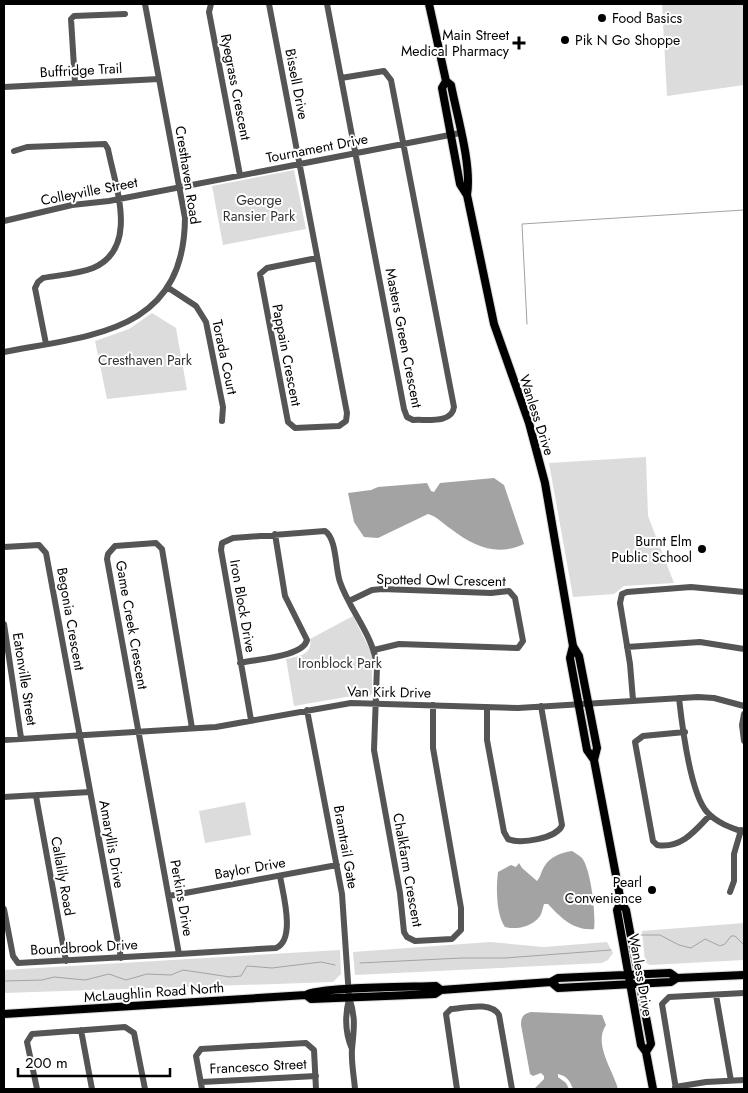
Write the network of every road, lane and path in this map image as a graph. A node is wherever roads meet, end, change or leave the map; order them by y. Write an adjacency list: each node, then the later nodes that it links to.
1 (145, 4): 8 (street, Cresthaven Road)
2 (211, 4): 18 (street, Ryegrass Crescent)
3 (269, 4): 17 (street, Bissell Drive)
4 (327, 4): 7 (street)
5 (429, 4): 9 (main road, Wanless Drive)
6 (125, 14): 10 (street)
7 (341, 78): 14 (street); 16 (street)
8 (159, 79): 10 (street, Buffridge Trail); 19 (street, Cresthaven Road)
9 (446, 81): 12 (main road, Wanless Drive); 13 (main road, Wanless Drive)
10 (75, 82): 11 (street, Buffridge Trail)
11 (4, 87)
12 (460, 133): 13 (street, Tournament Drive); 20 (main road, Wanless Drive)
13 (451, 135): 14 (street, Tournament Drive); 20 (main road, Wanless Drive)
14 (404, 144): 16 (street, Tournament Drive); 16 (street, Masters Green Crescent)
15 (14, 151): 21 (street)
16 (356, 153): 17 (street, Tournament Drive)
17 (299, 164): 18 (street, Tournament Drive); 23 (street, Bissell Drive)
18 (240, 175): 19 (street, Tournament Drive)
19 (179, 187): 21 (street, Colleyville Street); 24 (street, Cresthaven Road)
20 (467, 196): 33 (main road, Wanless Drive)
21 (118, 199): 22 (street, Colleyville Street); 25 (street)
22 (4, 221)
23 (317, 258): 23 (street, Pappain Crescent)
24 (167, 287): 25 (street, Cresthaven Road); 27 (street, Torada Court)
25 (46, 344): 26 (street, Cresthaven Road)
26 (4, 352)
27 (222, 421)
28 (275, 534): 31 (street, Iron Block Drive); 37 (street, Iron Block Drive); 37 (street)
29 (4, 547): 53 (street, Begonia Crescent)
30 (744, 592): 34 (street)
31 (349, 601): 36 (street, Iron Block Drive); 36 (street, Spotted Owl Crescent)
32 (4, 624): 54 (street, Eatonville Street)
33 (573, 646): 40 (main road, Wanless Drive); 42 (main road, Wanless Drive)
34 (627, 647): 35 (street); 39 (street)
35 (744, 649)
36 (374, 650): 41 (street, Iron Block Drive)
37 (240, 662): 49 (street, Iron Block Drive)
38 (679, 698): 39 (street, Van Kirk Drive); 45 (street, Van Kirk Drive); 52 (street)
39 (633, 700): 40 (street, Van Kirk Drive)
40 (588, 702): 42 (street, Van Kirk Drive); 57 (main road, Wanless Drive)
41 (375, 703): 43 (street, Van Kirk Drive); 43 (street, Chalkfarm Crescent); 47 (street, Van Kirk Drive)
42 (579, 703): 44 (street, Van Kirk Drive); 57 (main road, Wanless Drive)
43 (433, 705): 46 (street, Van Kirk Drive)
44 (541, 706): 46 (street, Van Kirk Drive); 46 (street)
45 (744, 706)
46 (487, 708)
47 (307, 710): 49 (street, Van Kirk Drive); 63 (street, Bramtrail Gate)
48 (744, 714): 56 (street)
49 (251, 720): 50 (street, Van Kirk Drive)
50 (192, 728): 51 (street, Van Kirk Drive); 51 (street, Game Creek Crescent)
51 (139, 732): 53 (street, Van Kirk Drive); 66 (street, Perkins Drive)
52 (684, 732): 61 (street); 61 (street)
53 (80, 736): 54 (street, Van Kirk Drive); 58 (street, Amaryllis Drive)
54 (21, 738): 55 (street, Van Kirk Drive)
55 (4, 740)
56 (744, 741)
57 (594, 760): 67 (main road, Wanless Drive)
58 (90, 792): 59 (street); 70 (street, Amaryllis Drive)
59 (36, 796): 60 (street); 71 (street, Callalily Road)
60 (4, 798)
61 (710, 816): 62 (street)
62 (742, 831): 65 (street)
63 (337, 865): 64 (street, Baylor Drive); 79 (street, Bramtrail Gate)
64 (280, 876): 66 (street, Baylor Drive); 69 (street, Perkins Drive)
65 (730, 892)
66 (169, 896): 69 (street, Perkins Drive)
67 (621, 902): 72 (main road, Wanless Drive); 73 (main road, Wanless Drive)
68 (4, 909): 71 (street, Boundbrook Drive)
69 (179, 954): 70 (street, Boundbrook Drive)
70 (120, 958): 71 (street, Boundbrook Drive)
71 (66, 961)
72 (638, 974): 73 (main road, McLaughlin Road North); 75 (main road, McLaughlin Road North); 78 (main road, Wanless Drive)
73 (629, 975): 76 (main road, McLaughlin Road North); 77 (main road, Wanless Drive)
74 (744, 975): 75 (main road, McLaughlin Road North)
75 (676, 978): 78 (main road, McLaughlin Road North)
76 (551, 982): 77 (main road, McLaughlin Road North); 79 (main road, McLaughlin Road North)
77 (630, 984): 78 (main road, McLaughlin Road North); 84 (main road, Wanless Drive)
78 (640, 984): 84 (main road, Wanless Drive)
79 (349, 993): 82 (main road, McLaughlin Road North); 94 (street, Bramtrail Gate)
80 (744, 993): 81 (street)
81 (716, 994): 87 (street); 89 (street)
82 (4, 1014)
83 (81, 1030): 90 (street); 91 (street); 92 (street)
84 (646, 1052): 97 (main road, Wanless Drive)
85 (316, 1076): 88 (street, Francesco Street); 88 (street); 93 (street)
86 (744, 1080): 87 (street)
87 (731, 1081): 89 (street)
88 (202, 1086)
89 (675, 1088)
90 (37, 1089)
91 (92, 1089)
92 (145, 1089)
93 (316, 1089)
94 (355, 1089)
95 (457, 1089): 96 (street)
96 (512, 1089)
97 (653, 1089)

